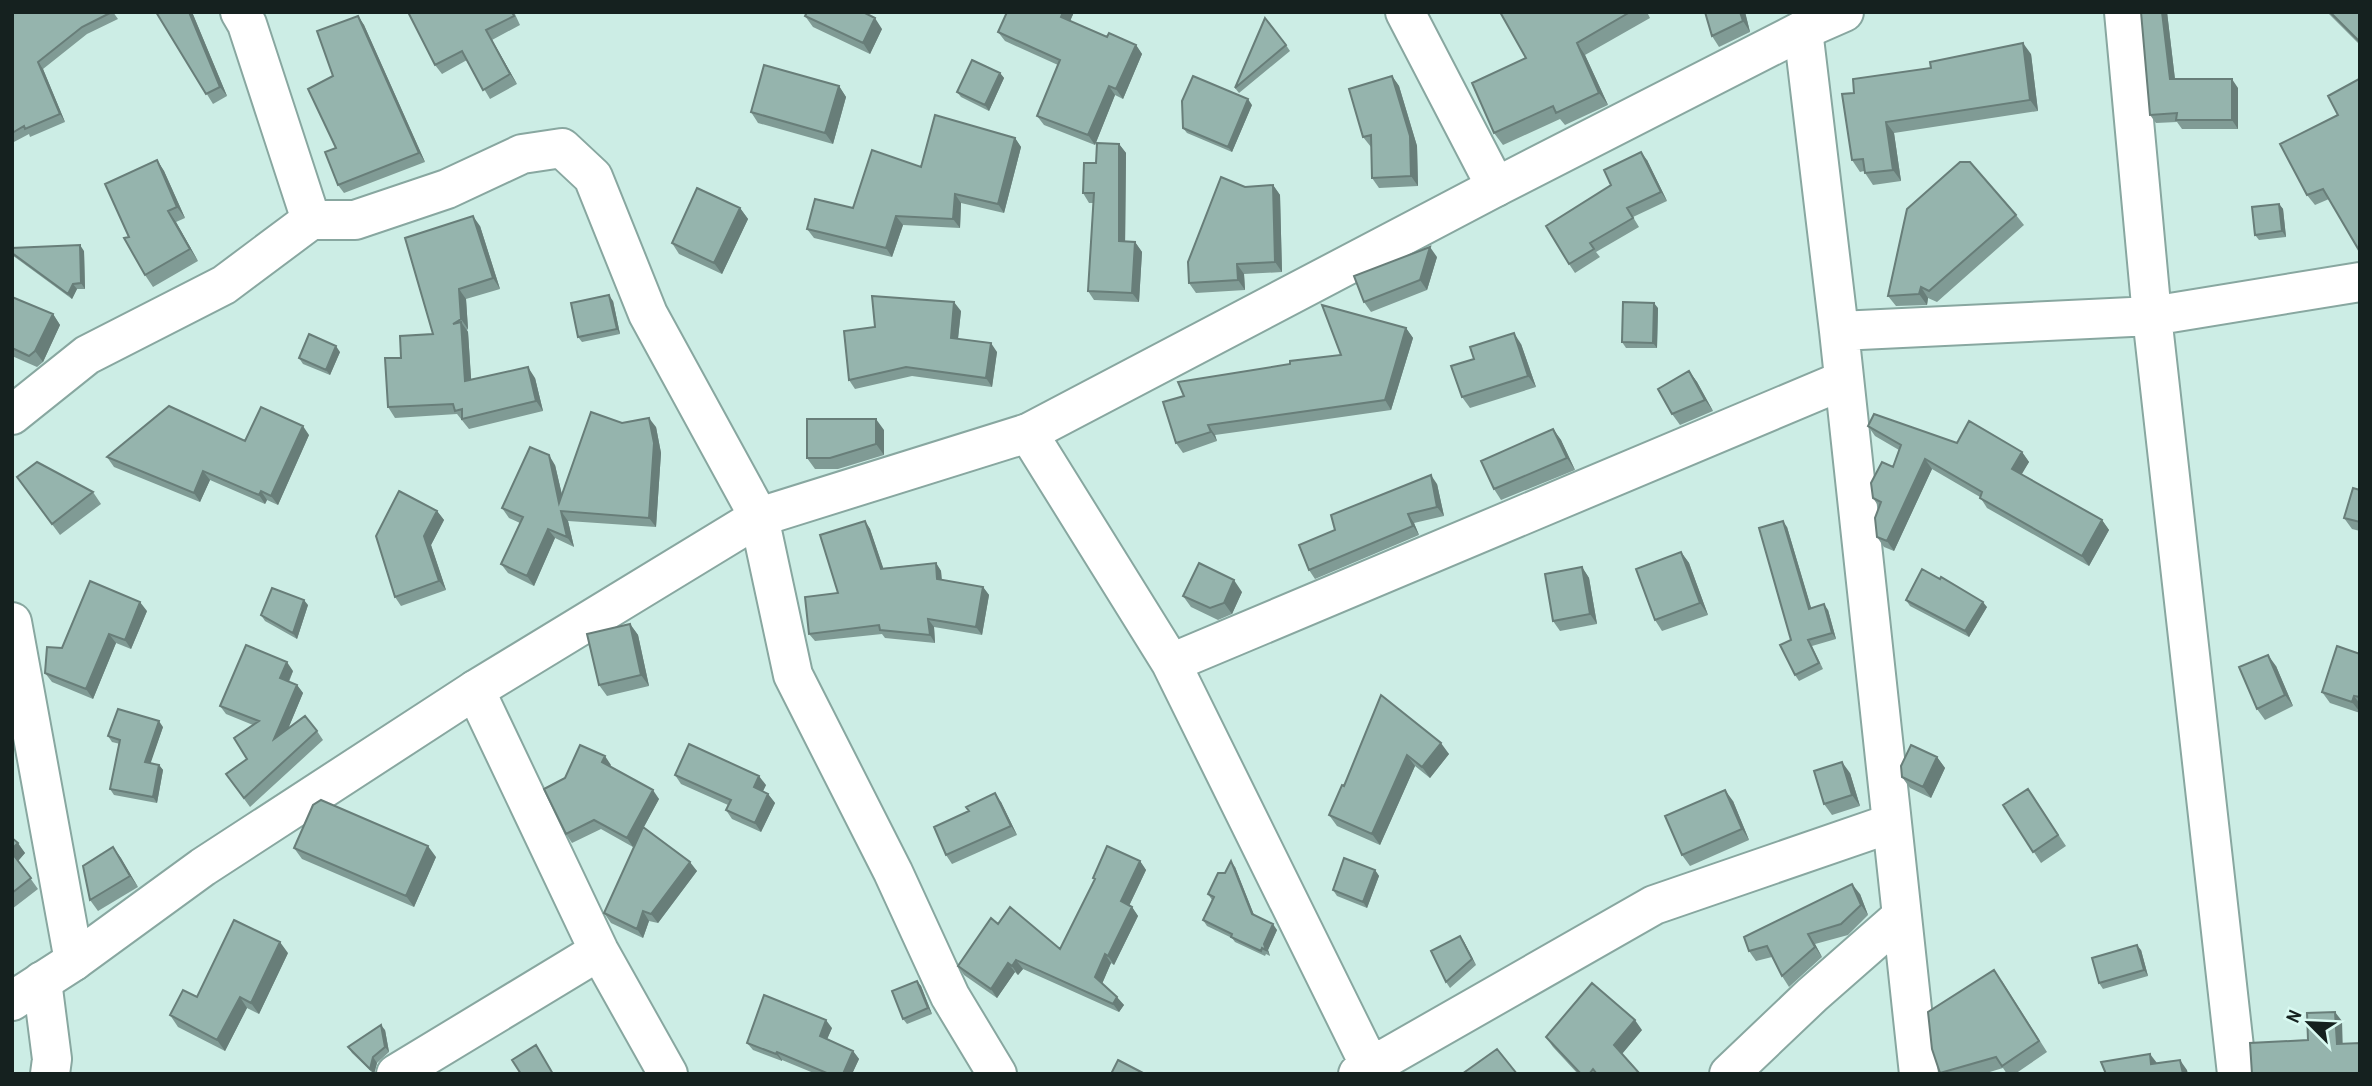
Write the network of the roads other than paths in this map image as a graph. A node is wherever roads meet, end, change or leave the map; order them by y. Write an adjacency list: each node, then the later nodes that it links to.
1 (1405, 12): 6 (street)
2 (1844, 12): 5 (street)
3 (2124, 12): 9 (street)
4 (250, 16): 7 (street)
5 (1803, 30): 6 (street); 10 (street)
6 (1496, 187): 13 (street)
7 (311, 220): 12 (street); 14 (street)
8 (2360, 282): 9 (street)
9 (2152, 316): 10 (street); 30 (street)
10 (1839, 331): 11 (street)
11 (1844, 380): 16 (street); 18 (street)
12 (12, 415)
13 (1028, 433): 14 (street); 16 (street)
14 (759, 517): 17 (street); 27 (street)
15 (12, 622): 21 (street)
16 (1171, 663): 23 (street)
17 (475, 690): 20 (street); 21 (street)
18 (1892, 823): 19 (street); 23 (street)
19 (1902, 916): 28 (street); 29 (street)
20 (599, 951): 25 (street); 26 (street)
21 (75, 961): 22 (street)
22 (27, 991): 24 (street)
23 (1368, 1071)
24 (50, 1074)
25 (396, 1074)
26 (668, 1074)
27 (997, 1074)
28 (1729, 1074)
29 (1919, 1074)
30 (2237, 1074)

